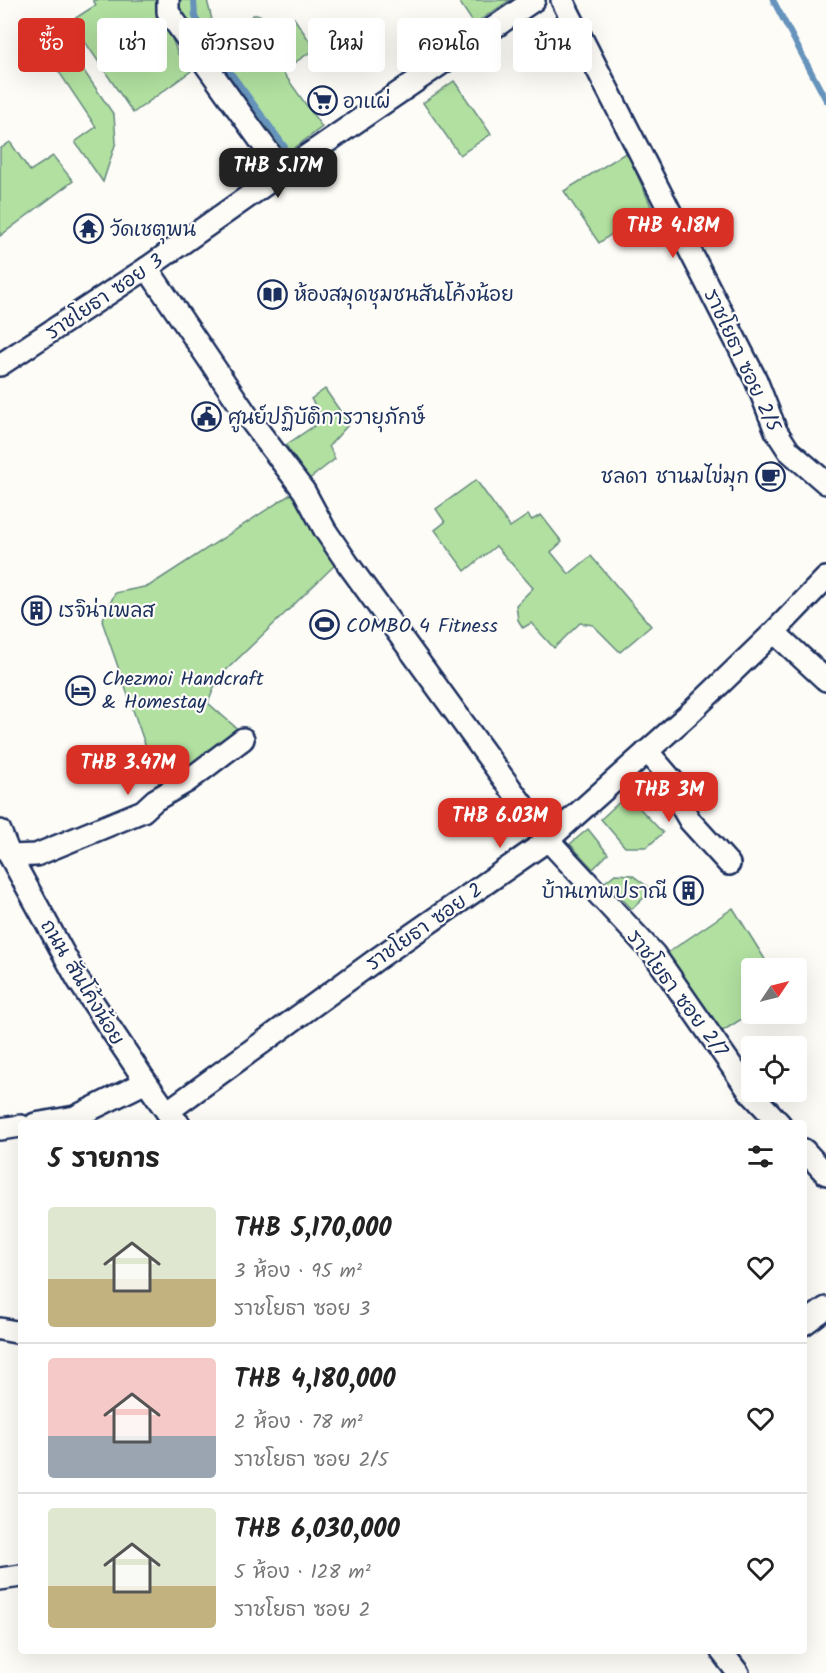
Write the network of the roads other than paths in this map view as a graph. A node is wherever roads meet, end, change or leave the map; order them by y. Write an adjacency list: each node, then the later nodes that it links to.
1 (168, 0): 4 (street)
2 (534, 0): 4 (street, ราชโยธา ซอย 3)
3 (562, 0): 7 (street, ราชโยธา ซอย 2/5)
4 (283, 172): 5 (street, ราชโยธา ซอย 3)
5 (147, 268): 6 (street, ราชโยธา ซอย 3); 14 (street, ราชโยธา ซอย 2/7)
6 (0, 364)
7 (826, 483)
8 (826, 578): 9 (street, ราชโยธา ซอย 2)
9 (774, 632): 10 (street); 12 (street, ราชโยธา ซอย 2)
10 (826, 680)
11 (243, 739): 15 (street)
12 (647, 751): 14 (street, ราชโยธา ซอย 2); 16 (street)
13 (0, 831): 15 (street, ถนน สันโค้งน้อย)
14 (548, 840): 18 (street, ราชโยธา ซอย 2); 20 (street, ราชโยธา ซอย 2/7)
15 (10, 856): 17 (street, ถนน สันโค้งน้อย)
16 (729, 864)
17 (146, 1082): 18 (street, ถนน สันโค้งน้อย); 19 (street)
18 (173, 1118)
19 (58, 1120)
20 (776, 1120)
21 (18, 1126): 22 (street)
22 (0, 1129)
23 (807, 1153): 24 (street)
24 (826, 1174)
25 (826, 1308): 26 (street)
26 (807, 1322)
27 (0, 1329): 28 (street)
28 (18, 1332)
29 (18, 1576): 30 (street)
30 (0, 1579)
31 (724, 1654): 32 (street)
32 (738, 1673)

